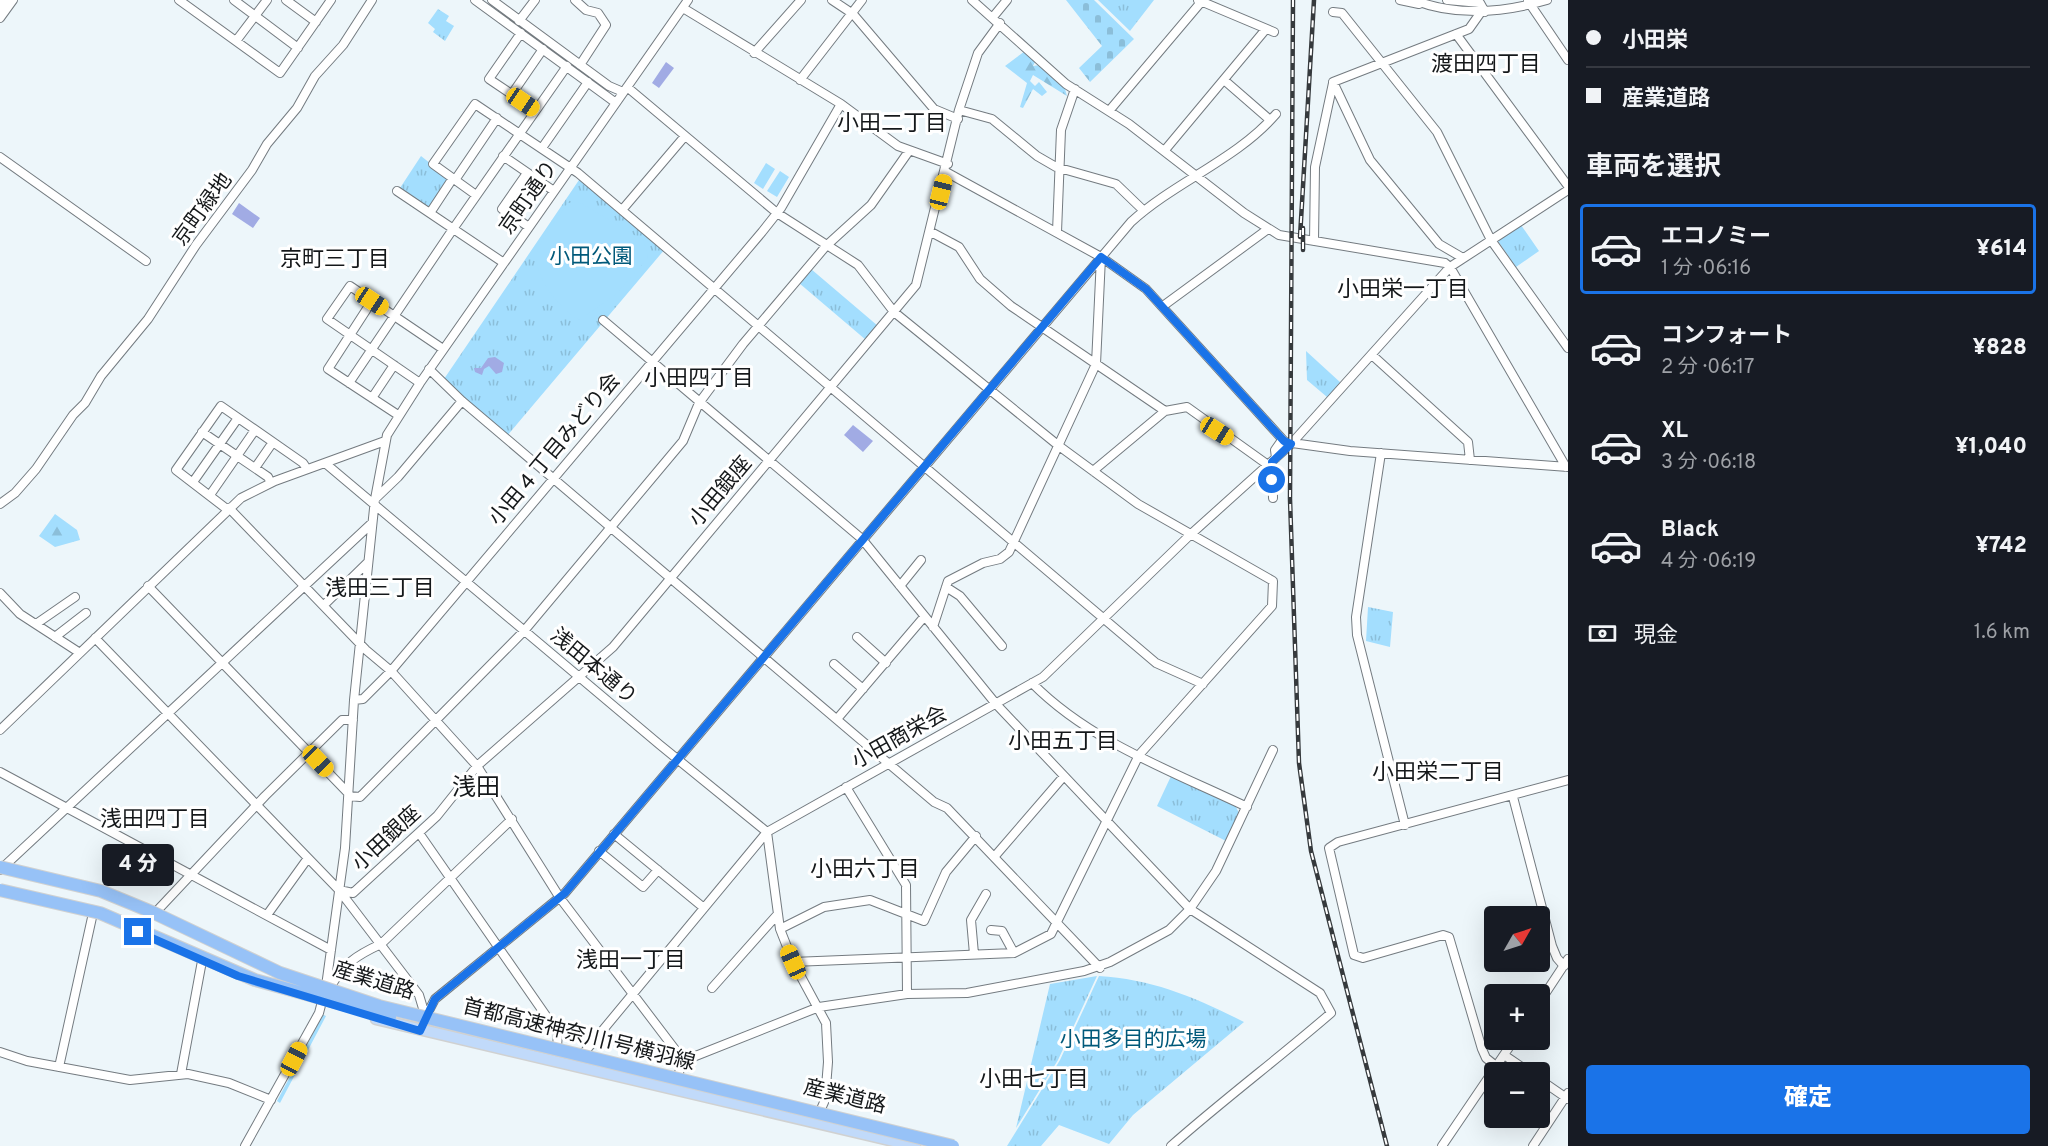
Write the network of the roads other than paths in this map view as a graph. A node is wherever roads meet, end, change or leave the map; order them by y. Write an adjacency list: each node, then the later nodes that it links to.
1 (5, 0): 26 (street)
2 (13, 0): 31 (street)
3 (234, 0): 30 (street)
4 (267, 0): 30 (street)
5 (286, 0): 34 (street)
6 (331, 0): 34 (street)
7 (372, 0): 143 (street, 京町緑地)
8 (475, 0): 35 (street)
9 (492, 0): 33 (street)
10 (535, 0): 33 (street)
11 (575, 0): 43 (street)
12 (801, 0): 40 (street)
13 (832, 0): 29 (street)
14 (862, 0): 29 (street)
15 (972, 0): 32 (street)
16 (1007, 0): 32 (street, 小田銀座)
17 (1400, 0): 25 (street)
18 (1414, 0): 25 (street)
19 (1447, 0): 28 (street)
20 (1547, 0): 23 (street)
21 (181, 1): 37 (street)
22 (1203, 1): 46 (street); 55 (street)
23 (1529, 2): 28 (street); 41 (street)
24 (685, 4): 40 (street); 50 (street, 京町通り)
25 (1425, 4): 28 (street)
26 (0, 7)
27 (1333, 12): 42 (street)
28 (1483, 12): 36 (street)
29 (852, 14): 45 (street); 56 (street)
30 (255, 16): 37 (street); 38 (street)
31 (0, 18)
32 (997, 20): 49 (street); 56 (street, 小田銀座)
33 (519, 21): 43 (street)
34 (316, 22): 38 (street)
35 (521, 33): 39 (street); 51 (street)
36 (1456, 34): 42 (street); 71 (street)
37 (236, 41): 38 (street)
38 (298, 48)
39 (543, 49): 44 (street); 51 (street)
40 (754, 53): 45 (street)
41 (1568, 60)
42 (1382, 64): 48 (street); 84 (street)
43 (580, 65): 50 (street)
44 (567, 66): 47 (street); 54 (street)
45 (800, 80): 53 (street)
46 (1224, 80): 61 (street); 69 (street)
47 (588, 82): 52 (street); 60 (street)
48 (1333, 82): 85 (street); 88 (street)
49 (1075, 89): 55 (street); 67 (street)
50 (625, 90): 52 (street, 京町通り); 59 (street)
51 (512, 94): 54 (street)
52 (616, 103): 65 (street, 京町通り)
53 (841, 104): 62 (street); 78 (street, 小田 4 丁目みどり会)
54 (535, 110): 58 (street)
55 (1109, 111): 61 (street)
56 (959, 115): 66 (street, 小田銀座); 67 (street)
57 (496, 118): 58 (street); 70 (street); 70 (street)
58 (519, 133): 60 (street); 63 (street)
59 (685, 136): 75 (street); 78 (street)
60 (542, 148): 65 (street)
61 (1165, 150): 69 (street)
62 (909, 151): 66 (street); 86 (street)
63 (503, 156): 68 (street); 74 (street)
64 (0, 157): 89 (street)
65 (571, 167): 73 (street, 京町通り); 75 (street)
66 (947, 168): 82 (street, 小田銀座); 83 (street)
67 (1060, 168): 76 (street); 83 (street)
68 (527, 173): 73 (street); 79 (street)
69 (1195, 174): 76 (street); 81 (street)
70 (454, 179): 74 (street); 77 (street)
71 (1568, 188): 84 (street, 小田商栄会)
72 (397, 190): 77 (street)
73 (554, 191): 79 (street, 京町通り)
74 (476, 195): 80 (street)
75 (622, 210): 92 (street)
76 (1143, 210): 87 (street)
77 (430, 213): 80 (street)
78 (777, 213): 86 (street); 92 (street, 小田 4 丁目みどり会)
79 (529, 227): 90 (street, 京町通り)
80 (453, 229): 90 (street); 96 (street)
81 (1268, 229): 85 (street); 94 (street)
82 (931, 232): 95 (street, 小田銀座); 99 (street)
83 (1057, 232): 87 (street)
84 (1491, 240): 88 (street, 小田商栄会); 101 (street)
85 (1314, 241): 91 (street)
86 (826, 246): 95 (street); 98 (street)
87 (1101, 257): 94 (street); 99 (street); 106 (street)
88 (1463, 258): 91 (street, 小田商栄会)
89 (146, 261)
90 (504, 263): 102 (street, 京町通り)
91 (1450, 267): 104 (street, 小田商栄会); 133 (street)
92 (715, 288): 98 (street); 105 (street, 小田 4 丁目みどり会)
93 (372, 301): 96 (street); 100 (street); 100 (street)
94 (1163, 306): 123 (street)
95 (894, 312): 111 (street, 小田銀座); 112 (street)
96 (394, 315): 102 (street); 103 (street)
97 (603, 320): 105 (street)
98 (759, 325): 111 (street); 115 (street)
99 (1042, 327): 106 (street); 112 (street)
100 (350, 335): 103 (street); 109 (street)
101 (1568, 348)
102 (443, 349): 108 (street, 京町通り)
103 (371, 350): 107 (street); 109 (street)
104 (1372, 355): 123 (street, 小田商栄会); 128 (street)
105 (651, 362): 115 (street); 137 (street, 小田 4 丁目みどり会)
106 (1096, 364): 116 (street); 125 (street)
107 (394, 365): 110 (street); 113 (street)
108 (429, 369): 110 (street, 京町通り); 114 (street)
109 (350, 383): 113 (street)
110 (420, 383): 117 (street, 京町通り)
111 (831, 387): 129 (street, 小田銀座); 132 (street)
112 (987, 390): 125 (street); 132 (street)
113 (372, 398): 117 (street)
114 (462, 401): 137 (street); 142 (street)
115 (699, 403): 129 (street); 146 (street)
116 (1165, 411): 130 (street); 136 (street)
117 (398, 415): 121 (street, 京町通り)
118 (238, 418): 119 (street); 120 (street); 124 (street)
119 (255, 430): 122 (street); 127 (street)
120 (202, 432): 124 (street); 138 (street)
121 (385, 441): 131 (street); 142 (street, 京町通り)
122 (273, 442): 134 (street); 135 (street)
123 (1287, 442): 126 (street); 130 (street, 小田商栄会)
124 (220, 444): 127 (street); 138 (street)
125 (1059, 446): 136 (street); 149 (street)
126 (1381, 453): 128 (street); 206 (street)
127 (238, 456): 134 (street); 140 (street)
128 (1470, 460): 133 (street)
129 (769, 461): 148 (street); 152 (street, 小田銀座)
130 (1272, 462): 141 (street); 147 (street, 小田商栄会)
131 (325, 463): 135 (street); 142 (street, 浅田本通り)
132 (924, 464): 148 (street); 149 (street)
133 (1567, 467)
134 (255, 468): 139 (street)
135 (307, 469): 139 (street)
136 (1093, 471): 147 (street)
137 (553, 478): 146 (street); 153 (street, 小田 4 丁目みどり会)
138 (193, 482): 140 (street)
139 (271, 483): 144 (street)
140 (210, 495): 144 (street)
141 (1273, 498)
142 (374, 502): 145 (street, 京町通り); 153 (street, 浅田本通り)
143 (0, 504)
144 (228, 509): 154 (street); 155 (street)
145 (372, 523): 151 (street, 京町通り); 155 (street)
146 (610, 527): 152 (street); 166 (street)
147 (1190, 535): 163 (street, 小田商栄会); 180 (street)
148 (862, 539): 156 (street); 173 (street)
149 (1015, 542): 157 (street); 163 (street)
150 (921, 560): 156 (street)
151 (368, 563): 160 (street); 170 (street, 京町通り)
152 (670, 578): 173 (street); 178 (street, 小田銀座)
153 (466, 582): 166 (street, 浅田本通り); 177 (street, 小田 4 丁目みどり会)
154 (148, 586): 169 (street); 174 (street)
155 (305, 586): 160 (street); 174 (street)
156 (900, 586): 162 (street)
157 (946, 587): 165 (street); 171 (street)
158 (1, 596): 164 (street)
159 (75, 597): 164 (street)
160 (324, 605): 170 (street)
161 (86, 613): 167 (street)
162 (924, 617): 165 (street); 175 (street)
163 (1104, 617): 179 (street, 小田商栄会); 180 (street)
164 (36, 624): 167 (street)
165 (933, 627): 183 (street)
166 (524, 631): 178 (street, 浅田本通り); 185 (street)
167 (55, 637): 172 (street)
168 (857, 637): 175 (street)
169 (95, 638): 172 (street); 184 (street)
170 (360, 642): 177 (street); 182 (street, 京町通り)
171 (1002, 646)
172 (80, 653): 188 (street)
173 (763, 655): 186 (street); 192 (street)
174 (222, 663): 184 (street); 190 (street)
175 (886, 663): 181 (street)
176 (834, 664): 181 (street)
177 (391, 671): 182 (street, 小田 4 丁目みどり会); 185 (street)
178 (580, 677): 192 (street, 浅田本通り); 194 (street, 小田銀座)
179 (1032, 683): 183 (street, 小田商栄会); 191 (street)
180 (1203, 684): 191 (street)
181 (863, 689): 186 (street)
182 (354, 700): 187 (street, 京町通り)
183 (996, 704): 193 (street, 小田商栄会); 196 (street)
184 (168, 713): 201 (street); 203 (street)
185 (435, 719): 194 (street); 199 (street)
186 (837, 719): 193 (street)
187 (352, 720): 190 (street); 199 (street, 京町通り)
188 (0, 730)
189 (1273, 750): 202 (street)
190 (309, 753): 199 (street); 201 (street)
191 (1139, 755): 202 (street); 205 (street)
192 (677, 759): 207 (street, 浅田本通り); 209 (street)
193 (888, 764): 198 (street, 小田商栄会); 210 (street)
194 (477, 766): 204 (street); 208 (street, 小田銀座)
195 (0, 772): 203 (street)
196 (1064, 776): 205 (street); 212 (street)
197 (1568, 780): 200 (street)
198 (846, 787): 207 (street, 小田商栄会); 225 (street)
199 (349, 795): 219 (street, 京町通り)
200 (1513, 797): 206 (street); 241 (street)
201 (257, 805): 213 (street); 216 (street)
202 (1247, 807): 223 (street)
203 (67, 808): 214 (street); 216 (street)
204 (512, 819): 217 (street); 221 (street)
205 (1107, 820): 223 (street); 229 (street)
206 (1404, 825): 258 (street)
207 (767, 832): 222 (street, 小田商栄会); 228 (street)
208 (418, 833): 217 (street); 219 (street, 小田銀座)
209 (615, 834): 211 (street); 215 (street)
210 (976, 836): 212 (street); 225 (street)
211 (599, 851): 215 (street); 221 (street)
212 (995, 856): 229 (street)
213 (308, 858): 219 (street); 227 (street)
214 (0, 869): 226 (main road, 産業道路); 232 (highway, bridge); 273 (highway, 首都高速神奈川1号横羽線, bridge)
215 (658, 870): 222 (street)
216 (193, 875): 226 (street); 227 (street)
217 (451, 878): 233 (street); 234 (street)
218 (0, 890): 224 (main road, 産業道路); 272 (highway, 首都高速神奈川1号横羽線, bridge)
219 (339, 890): 233 (street); 235 (street, 京町通り)
220 (986, 894): 237 (street)
221 (560, 898): 234 (street); 246 (street)
222 (704, 908): 246 (street, 小田商栄会)
223 (1190, 909): 242 (street); 274 (street)
224 (93, 913): 239 (main road, 産業道路); 261 (street)
225 (906, 913): 230 (street); 238 (street)
226 (154, 915): 243 (main road, 産業道路)
227 (267, 915): 235 (street)
228 (777, 915): 230 (street); 245 (street)
229 (1058, 923): 236 (street); 242 (street)
230 (780, 928): 240 (street)
231 (992, 930): 236 (street)
232 (205, 942)
233 (381, 944): 243 (street); 250 (street)
234 (500, 947): 250 (street); 252 (street)
235 (331, 950): 243 (street, 京町通り)
236 (1014, 953): 237 (street)
237 (974, 954): 238 (street)
238 (906, 957): 240 (street); 247 (street)
239 (202, 961): 248 (main road, 産業道路); 262 (street)
240 (793, 962): 249 (street)
241 (1567, 962): 244 (street)
242 (1100, 968): 247 (street)
243 (328, 987): 248 (street, 京町通り); 250 (main road, 産業道路)
244 (1550, 987)
245 (712, 988)
246 (632, 994): 255 (street, 小田商栄会); 257 (street)
247 (907, 994): 249 (street)
248 (322, 1003): 251 (main road, 産業道路); 267 (street, 京町通り)
249 (819, 1007): 257 (street); 268 (street)
250 (425, 1015): 251 (street); 252 (main road, 産業道路)
251 (420, 1031): 269 (main road, 産業道路)
252 (557, 1047): 255 (main road, 産業道路)
253 (1507, 1050): 256 (street)
254 (0, 1052): 261 (street)
255 (583, 1054): 263 (main road, 産業道路)
256 (1504, 1055): 259 (street); 260 (street)
257 (683, 1060): 263 (street)
258 (1491, 1062)
259 (1499, 1062)
260 (1514, 1062)
261 (60, 1067): 262 (street)
262 (181, 1074): 267 (street)
263 (677, 1082): 268 (main road, 産業道路)
264 (1484, 1084): 275 (street)
265 (1550, 1086): 266 (street)
266 (1567, 1096): 276 (street)
267 (271, 1100): 270 (street, 京町通り)
268 (821, 1110): 269 (street); 273 (main road, 産業道路)
269 (815, 1123): 271 (main road, 産業道路)
270 (245, 1146)
271 (915, 1146)
272 (925, 1146)
273 (955, 1146)
274 (1170, 1146)
275 (1442, 1146)
276 (1533, 1146)

